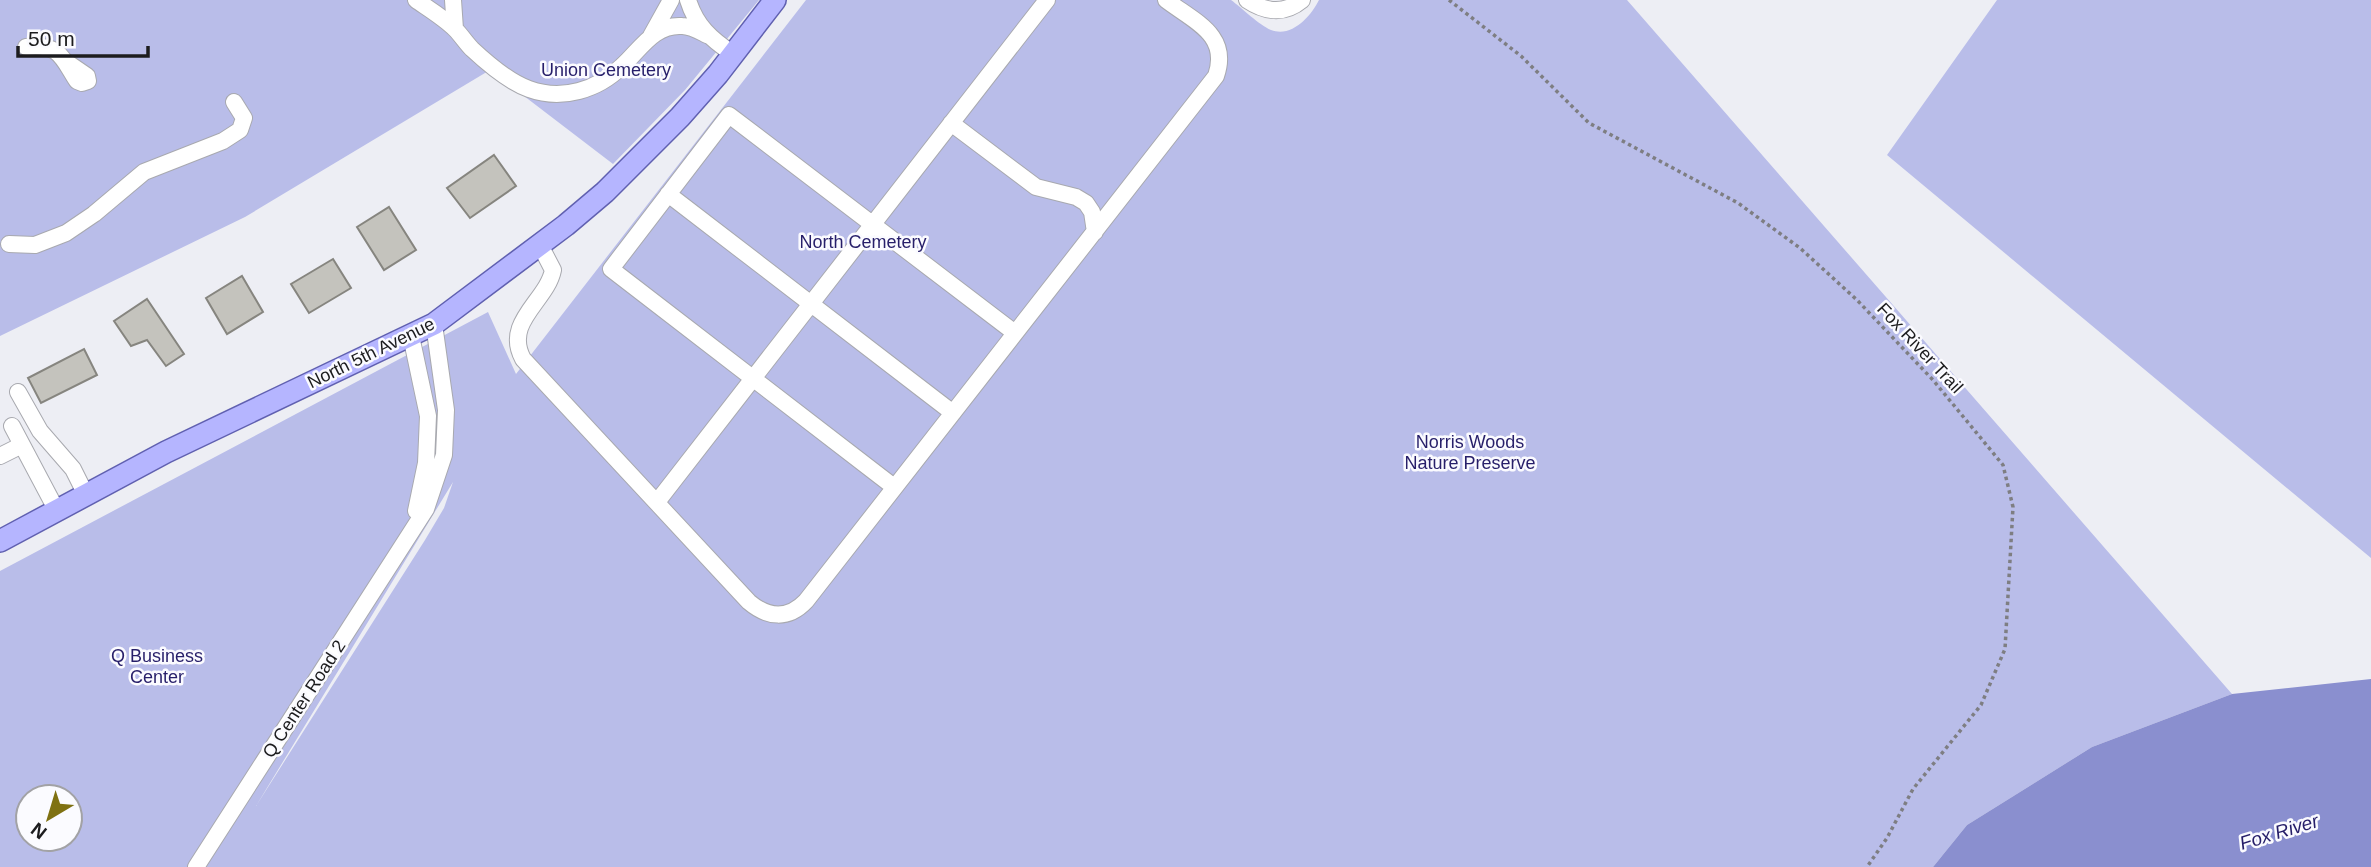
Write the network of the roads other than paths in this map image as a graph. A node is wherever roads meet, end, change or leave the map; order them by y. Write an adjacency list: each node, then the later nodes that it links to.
1 (416, 0): 10 (street)
2 (453, 0): 10 (street)
3 (670, 0): 12 (street)
4 (688, 0): 11 (street)
5 (775, 0): 14 (main road, North 5th Avenue)
6 (1047, 0): 17 (street)
7 (1166, 0): 20 (street)
8 (1247, 0): 9 (street)
9 (1302, 0)
10 (456, 29): 12 (street)
11 (707, 35): 12 (street); 14 (street)
12 (651, 36)
13 (26, 47): 15 (street)
14 (733, 54): 22 (main road, North 5th Avenue)
15 (68, 63)
16 (233, 102): 21 (street)
17 (951, 123): 19 (street); 20 (street)
18 (668, 194): 19 (street); 23 (street); 27 (street)
19 (873, 224): 23 (street); 25 (street)
20 (1095, 232): 25 (street)
21 (9, 244)
22 (540, 246): 24 (main road, North 5th Avenue); 35 (street)
23 (811, 304): 27 (street); 29 (street)
24 (434, 324): 26 (main road, North 5th Avenue); 37 (street, Q Center Road 2)
25 (1015, 333): 29 (street)
26 (411, 336): 34 (main road, North 5th Avenue); 37 (street)
27 (754, 377): 33 (street); 35 (street)
28 (18, 392): 34 (street)
29 (953, 413): 33 (street)
30 (12, 426): 31 (street)
31 (22, 445): 32 (street); 36 (street)
32 (0, 456)
33 (894, 487): 35 (street)
34 (86, 495): 36 (main road, North 5th Avenue)
35 (657, 502)
36 (57, 511): 38 (main road, North 5th Avenue)
37 (412, 530): 39 (street, Q Center Road 2)
38 (0, 541)
39 (196, 867)

